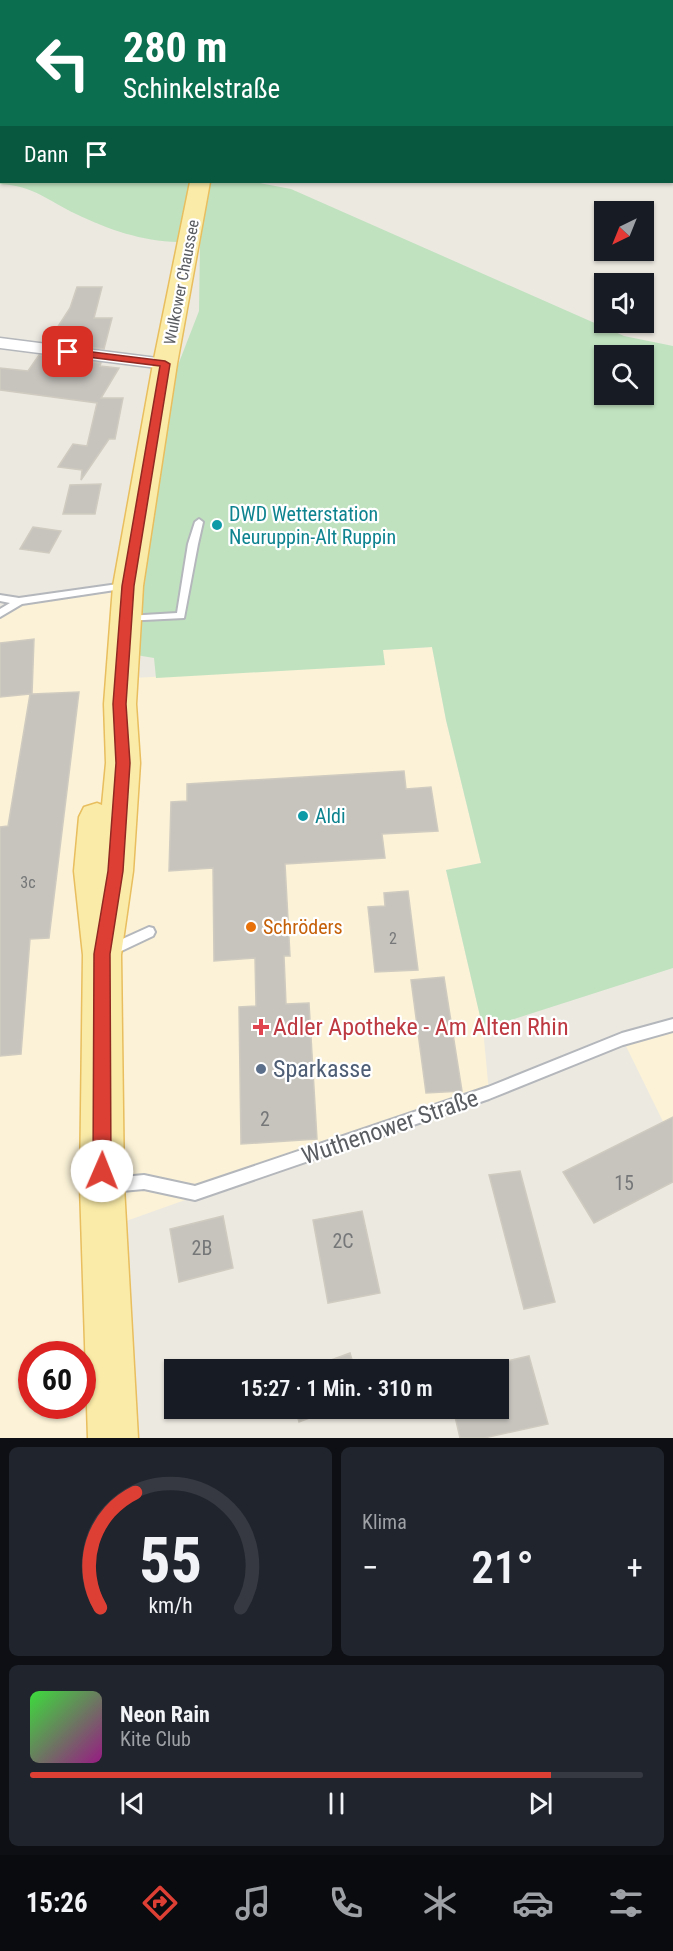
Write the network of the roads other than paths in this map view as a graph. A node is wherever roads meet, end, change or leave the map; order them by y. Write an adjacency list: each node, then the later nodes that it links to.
1 (200, 183): 3 (main road, Wulkower Chaussee)
2 (0, 343): 3 (street)
3 (165, 364): 5 (main road, Wulkower Chaussee)
4 (200, 522): 9 (lane)
5 (128, 586): 7 (lane); 9 (main road, Wulkower Chaussee)
6 (0, 598): 7 (lane)
7 (19, 601): 8 (lane)
8 (0, 614)
9 (126, 619): 11 (main road, Wulkower Chaussee)
10 (149, 932): 11 (lane)
11 (102, 954): 13 (main road, Wulkower Chaussee)
12 (673, 1025): 13 (lane, Wuthenower Straße)
13 (102, 1186): 14 (main road, Wulkower Chaussee)
14 (113, 1438)

